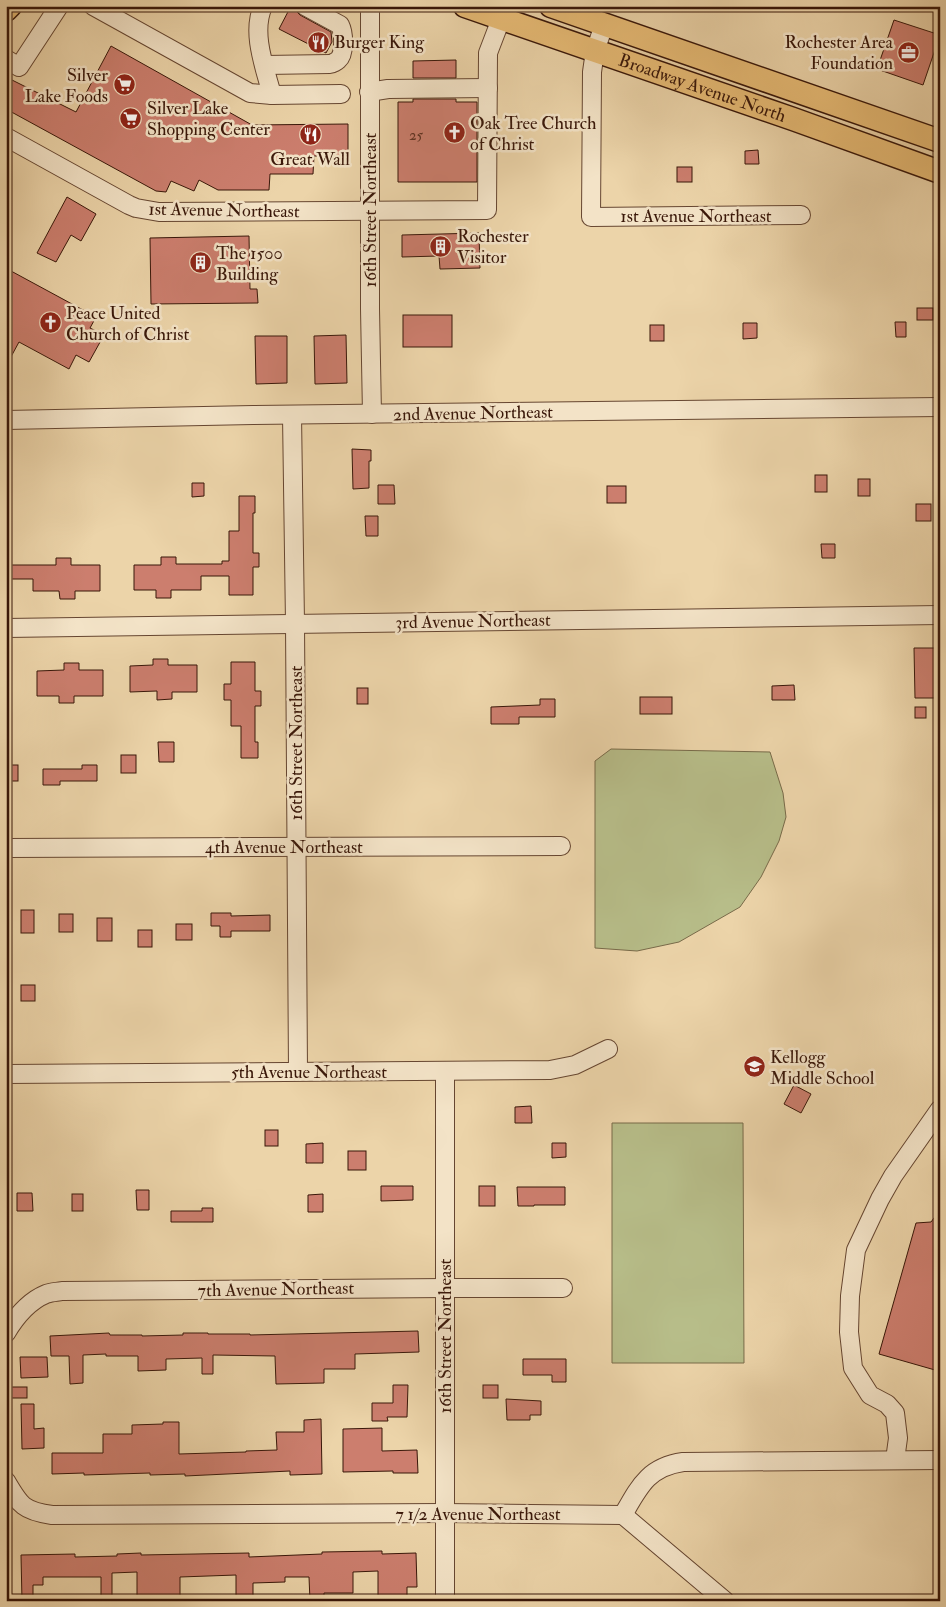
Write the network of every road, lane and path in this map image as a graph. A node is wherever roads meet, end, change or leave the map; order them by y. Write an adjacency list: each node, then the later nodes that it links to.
1 (10, 6): 9 (main road)
2 (93, 6): 18 (street)
3 (263, 6): 14 (street)
4 (305, 6): 14 (street)
5 (370, 6): 16 (street, 16th Street Northeast)
6 (465, 6): 10 (main road, Broadway Avenue North)
7 (551, 6): 11 (main road, Broadway Avenue North)
8 (57, 7): 13 (street)
9 (6, 10)
10 (501, 19): 12 (main road, Broadway Avenue North); 15 (street)
11 (604, 25): 12 (street); 20 (main road, Broadway Avenue North)
12 (595, 51): 21 (main road, Broadway Avenue North); 23 (street, 1st Avenue Northeast)
13 (6, 60)
14 (265, 65): 18 (street)
15 (488, 88): 16 (street); 22 (street, 1st Avenue Northeast)
16 (369, 92): 22 (street, 16th Street Northeast)
17 (341, 94): 18 (street)
18 (272, 95)
19 (6, 138): 22 (street, 1st Avenue Northeast)
20 (940, 141)
21 (940, 172)
22 (370, 211): 25 (street, 16th Street Northeast)
23 (801, 216)
24 (940, 407): 25 (street, 2nd Avenue Northeast)
25 (372, 414): 26 (street, 2nd Avenue Northeast)
26 (292, 415): 27 (street, 2nd Avenue Northeast); 29 (street, 16th Street Northeast)
27 (6, 420)
28 (940, 615): 29 (street, 3rd Avenue Northeast)
29 (295, 623): 30 (street, 3rd Avenue Northeast); 31 (street, 16th Street Northeast)
30 (6, 628)
31 (296, 846): 32 (street, 4th Avenue Northeast); 33 (street, 4th Avenue Northeast); 35 (street, 16th Street Northeast)
32 (561, 846)
33 (6, 848)
34 (608, 1049): 36 (street, 5th Avenue Northeast)
35 (298, 1072): 36 (street, 5th Avenue Northeast); 37 (street, 5th Avenue Northeast)
36 (445, 1072): 39 (street, 16th Street Northeast)
37 (6, 1074)
38 (940, 1109): 42 (street)
39 (446, 1288): 40 (street, 7th Avenue Northeast); 41 (street, 7th Avenue Northeast); 45 (street, 16th Street Northeast)
40 (563, 1288)
41 (6, 1334)
42 (895, 1460): 43 (street); 46 (street)
43 (940, 1460)
44 (6, 1481): 45 (street, 7 1/2 Avenue Northeast)
45 (444, 1513): 46 (street, 7 1/2 Avenue Northeast); 47 (street, 16th Street Northeast)
46 (623, 1515): 48 (street)
47 (445, 1601)
48 (725, 1601)

